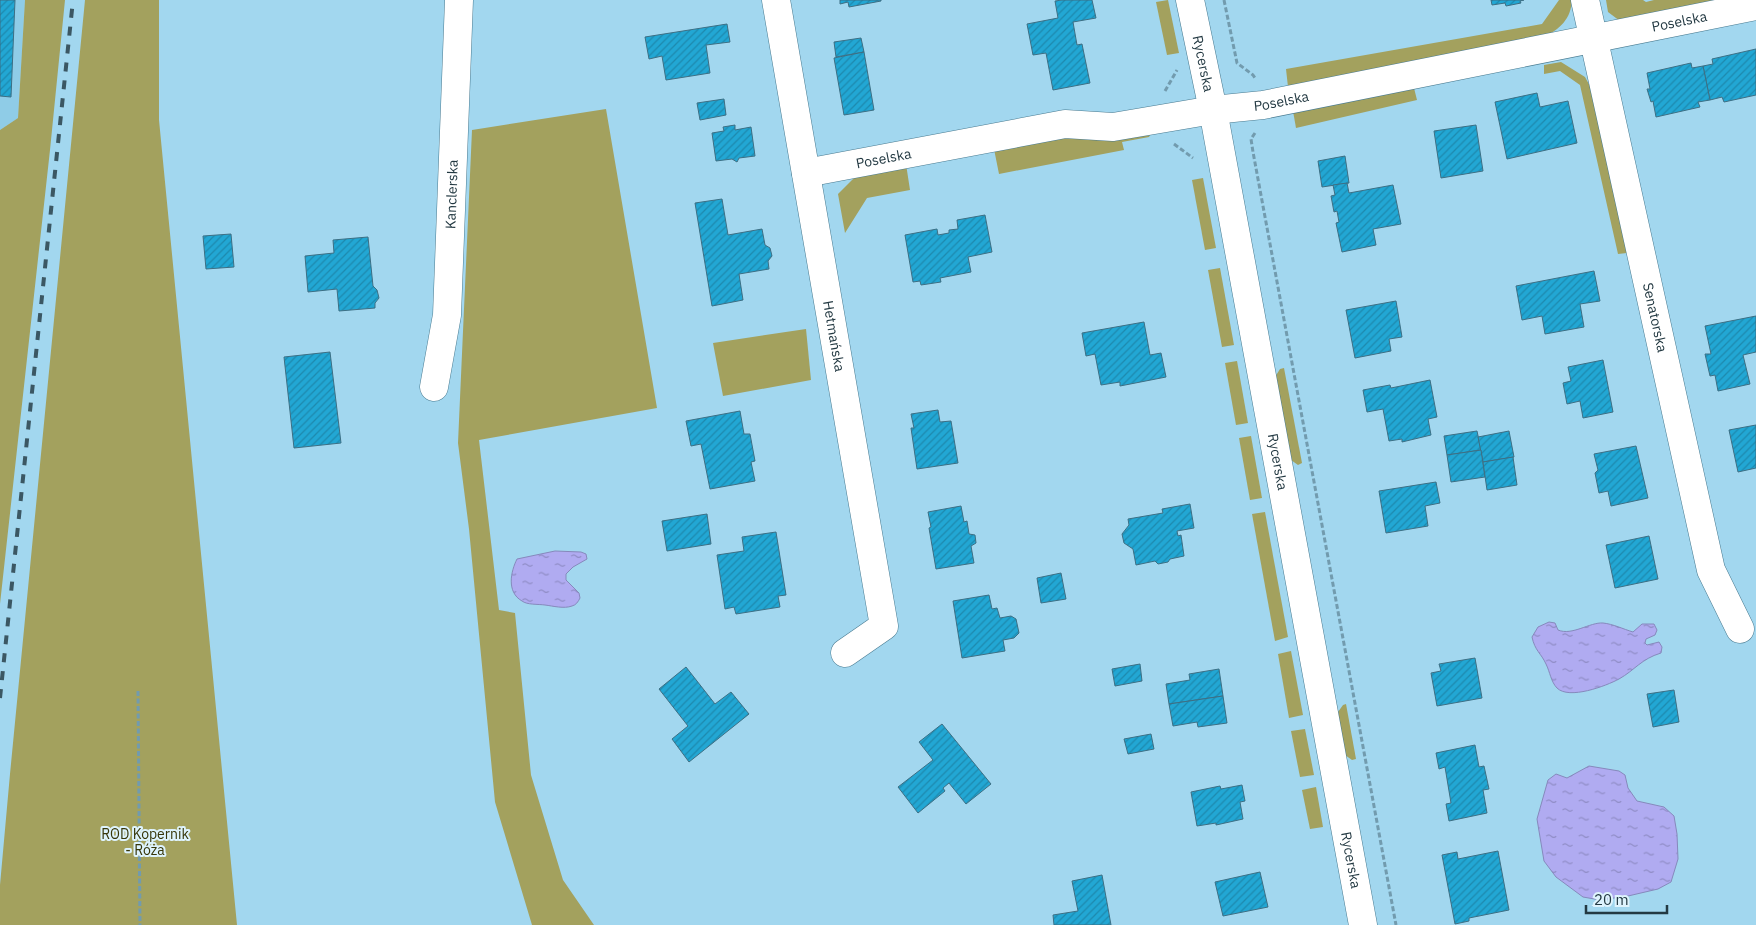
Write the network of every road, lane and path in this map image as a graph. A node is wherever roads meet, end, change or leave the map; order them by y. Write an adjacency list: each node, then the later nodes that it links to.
1 (459, 0): 11 (street, Kanclerska)
2 (776, 0): 10 (street, Hetmańska)
3 (1190, 0): 9 (street, Rycerska)
4 (1224, 0): 8 (path)
5 (1585, 0): 7 (street, Senatorska)
6 (1756, 6): 7 (street, Poselska)
7 (1593, 39): 8 (street, Poselska); 12 (street, Senatorska)
8 (1263, 105): 9 (street, Poselska); 17 (path)
9 (1213, 110): 10 (street, Poselska); 16 (street, Rycerska)
10 (806, 173): 13 (street, Hetmańska)
11 (434, 387)
12 (1740, 629)
13 (845, 653)
14 (138, 691): 15 (path)
15 (140, 925)
16 (1363, 925)
17 (1396, 925)

